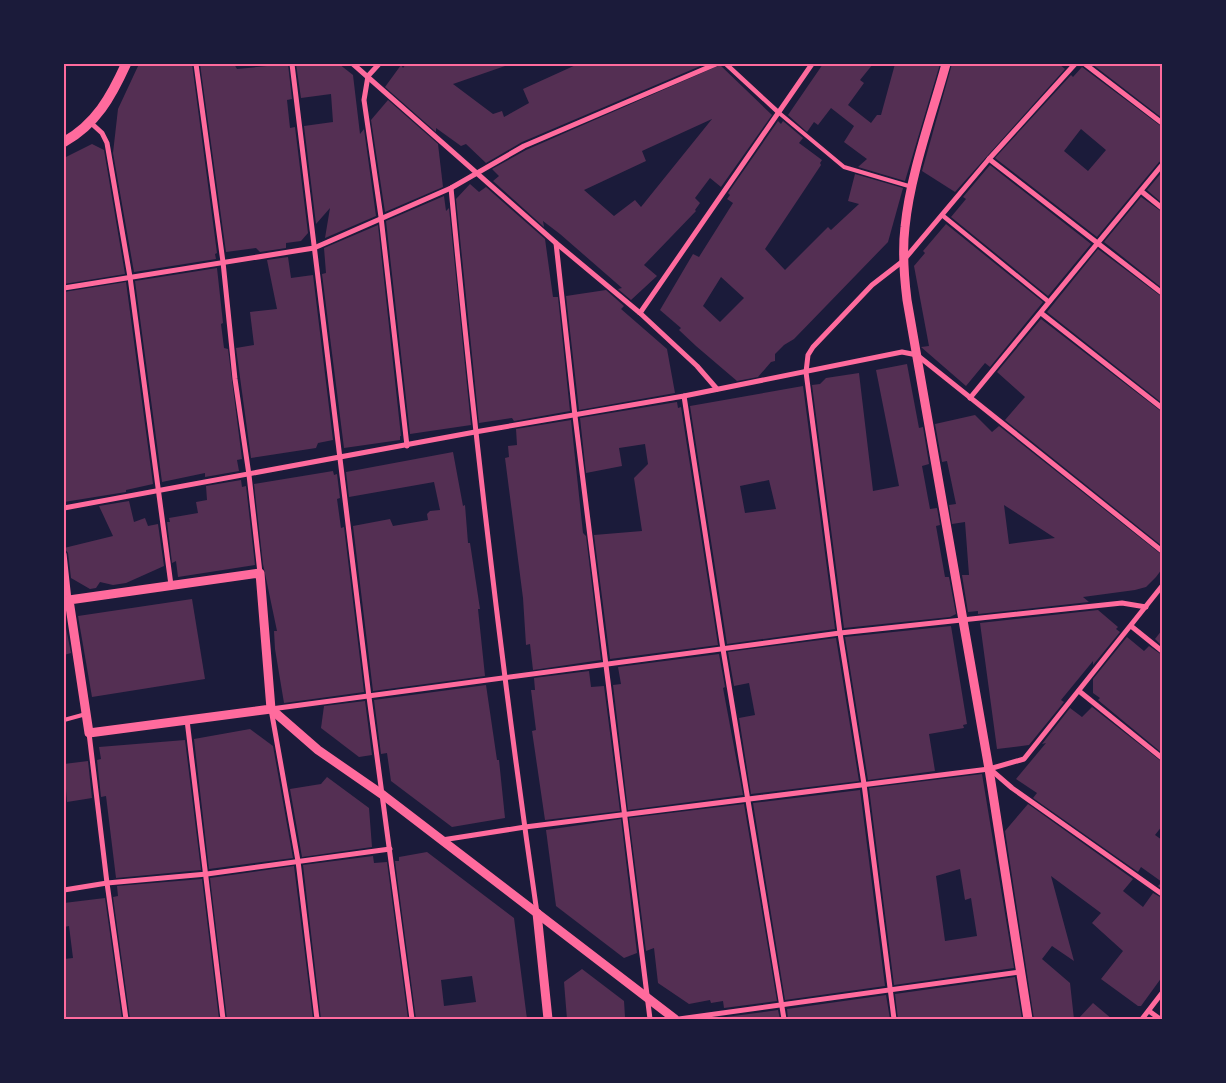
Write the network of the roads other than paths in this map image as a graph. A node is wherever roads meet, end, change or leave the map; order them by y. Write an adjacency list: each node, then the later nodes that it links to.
1 (126, 64): 14 (main road)
2 (196, 64): 30 (street)
3 (292, 64): 28 (street)
4 (353, 64): 12 (street)
5 (379, 64): 12 (street)
6 (716, 64): 19 (street)
7 (726, 64): 13 (street)
8 (812, 64): 13 (street)
9 (946, 64): 20 (street)
10 (1075, 64): 17 (street)
11 (1085, 64): 15 (street)
12 (368, 76): 19 (street); 25 (street)
13 (778, 112): 20 (lane); 35 (street)
14 (92, 122): 16 (main road); 31 (street)
15 (1162, 123)
16 (64, 142)
17 (989, 159): 24 (street); 27 (street)
18 (1162, 165): 22 (street)
19 (477, 173): 21 (street); 26 (street)
20 (912, 187): 29 (street)
21 (451, 188): 25 (street); 44 (street)
22 (1141, 191): 23 (street); 27 (street)
23 (1162, 208)
24 (942, 215): 29 (street); 34 (street)
25 (381, 217): 28 (street); 45 (street)
26 (556, 243): 35 (street); 43 (street)
27 (1098, 243): 33 (street); 34 (street)
28 (314, 248): 30 (street); 46 (street)
29 (903, 261): 37 (street); 38 (street)
30 (223, 262): 31 (street); 47 (street)
31 (130, 277): 32 (street); 48 (street)
32 (64, 288)
33 (1162, 293)
34 (1049, 302): 36 (street)
35 (640, 313): 39 (street)
36 (1041, 313): 41 (street); 42 (street)
37 (917, 355): 38 (street); 41 (street); 57 (street)
38 (806, 372): 39 (street); 59 (street)
39 (717, 389): 40 (street)
40 (684, 396): 43 (street); 60 (street)
41 (970, 398): 50 (street)
42 (1162, 408)
43 (575, 416): 44 (street); 62 (street)
44 (474, 432): 45 (street); 63 (street)
45 (407, 446): 46 (street)
46 (340, 457): 47 (street); 65 (street)
47 (249, 475): 48 (street); 52 (street)
48 (160, 492): 49 (street); 53 (street)
49 (64, 508)
50 (1162, 551)
51 (64, 554): 55 (street)
52 (260, 573): 53 (street); 66 (street)
53 (171, 585): 55 (street)
54 (1162, 586): 56 (street)
55 (69, 600): 67 (street)
56 (1146, 607): 57 (street); 58 (street)
57 (963, 621): 59 (street); 72 (street)
58 (1131, 626): 61 (street); 64 (street)
59 (840, 633): 60 (street); 73 (street)
60 (723, 649): 62 (street); 75 (street)
61 (1162, 650)
62 (607, 665): 63 (street); 76 (street)
63 (505, 679): 65 (street); 77 (street)
64 (1079, 692): 71 (street); 72 (street)
65 (369, 697): 66 (street); 74 (street)
66 (271, 709): 69 (street); 74 (street); 80 (street)
67 (86, 714): 68 (lane); 70 (street)
68 (64, 720)
69 (187, 720): 70 (street); 81 (street)
70 (89, 733): 82 (street)
71 (1162, 758)
72 (989, 769): 73 (street); 84 (street); 86 (street)
73 (864, 784): 75 (street); 87 (street)
74 (383, 795): 78 (street); 79 (street)
75 (749, 798): 76 (street); 90 (street)
76 (625, 814): 77 (street); 89 (street)
77 (525, 827): 78 (street); 85 (street)
78 (442, 840): 85 (street)
79 (390, 849): 80 (street); 95 (street)
80 (298, 861): 81 (street); 94 (street)
81 (207, 874): 82 (street); 93 (street)
82 (106, 883): 83 (street); 92 (street)
83 (64, 890)
84 (1162, 894)
85 (536, 913): 89 (street); 96 (street)
86 (1020, 972): 87 (street); 102 (street)
87 (890, 990): 90 (street); 101 (street)
88 (1162, 993): 91 (street)
89 (647, 998): 97 (street); 98 (street)
90 (782, 1005): 99 (street); 100 (street)
91 (1149, 1011): 103 (street); 104 (street)
92 (126, 1019)
93 (223, 1019)
94 (317, 1019)
95 (412, 1019)
96 (548, 1019)
97 (650, 1019)
98 (675, 1019)
99 (679, 1019)
100 (784, 1019)
101 (894, 1019)
102 (1028, 1019)
103 (1142, 1019)
104 (1160, 1019)

